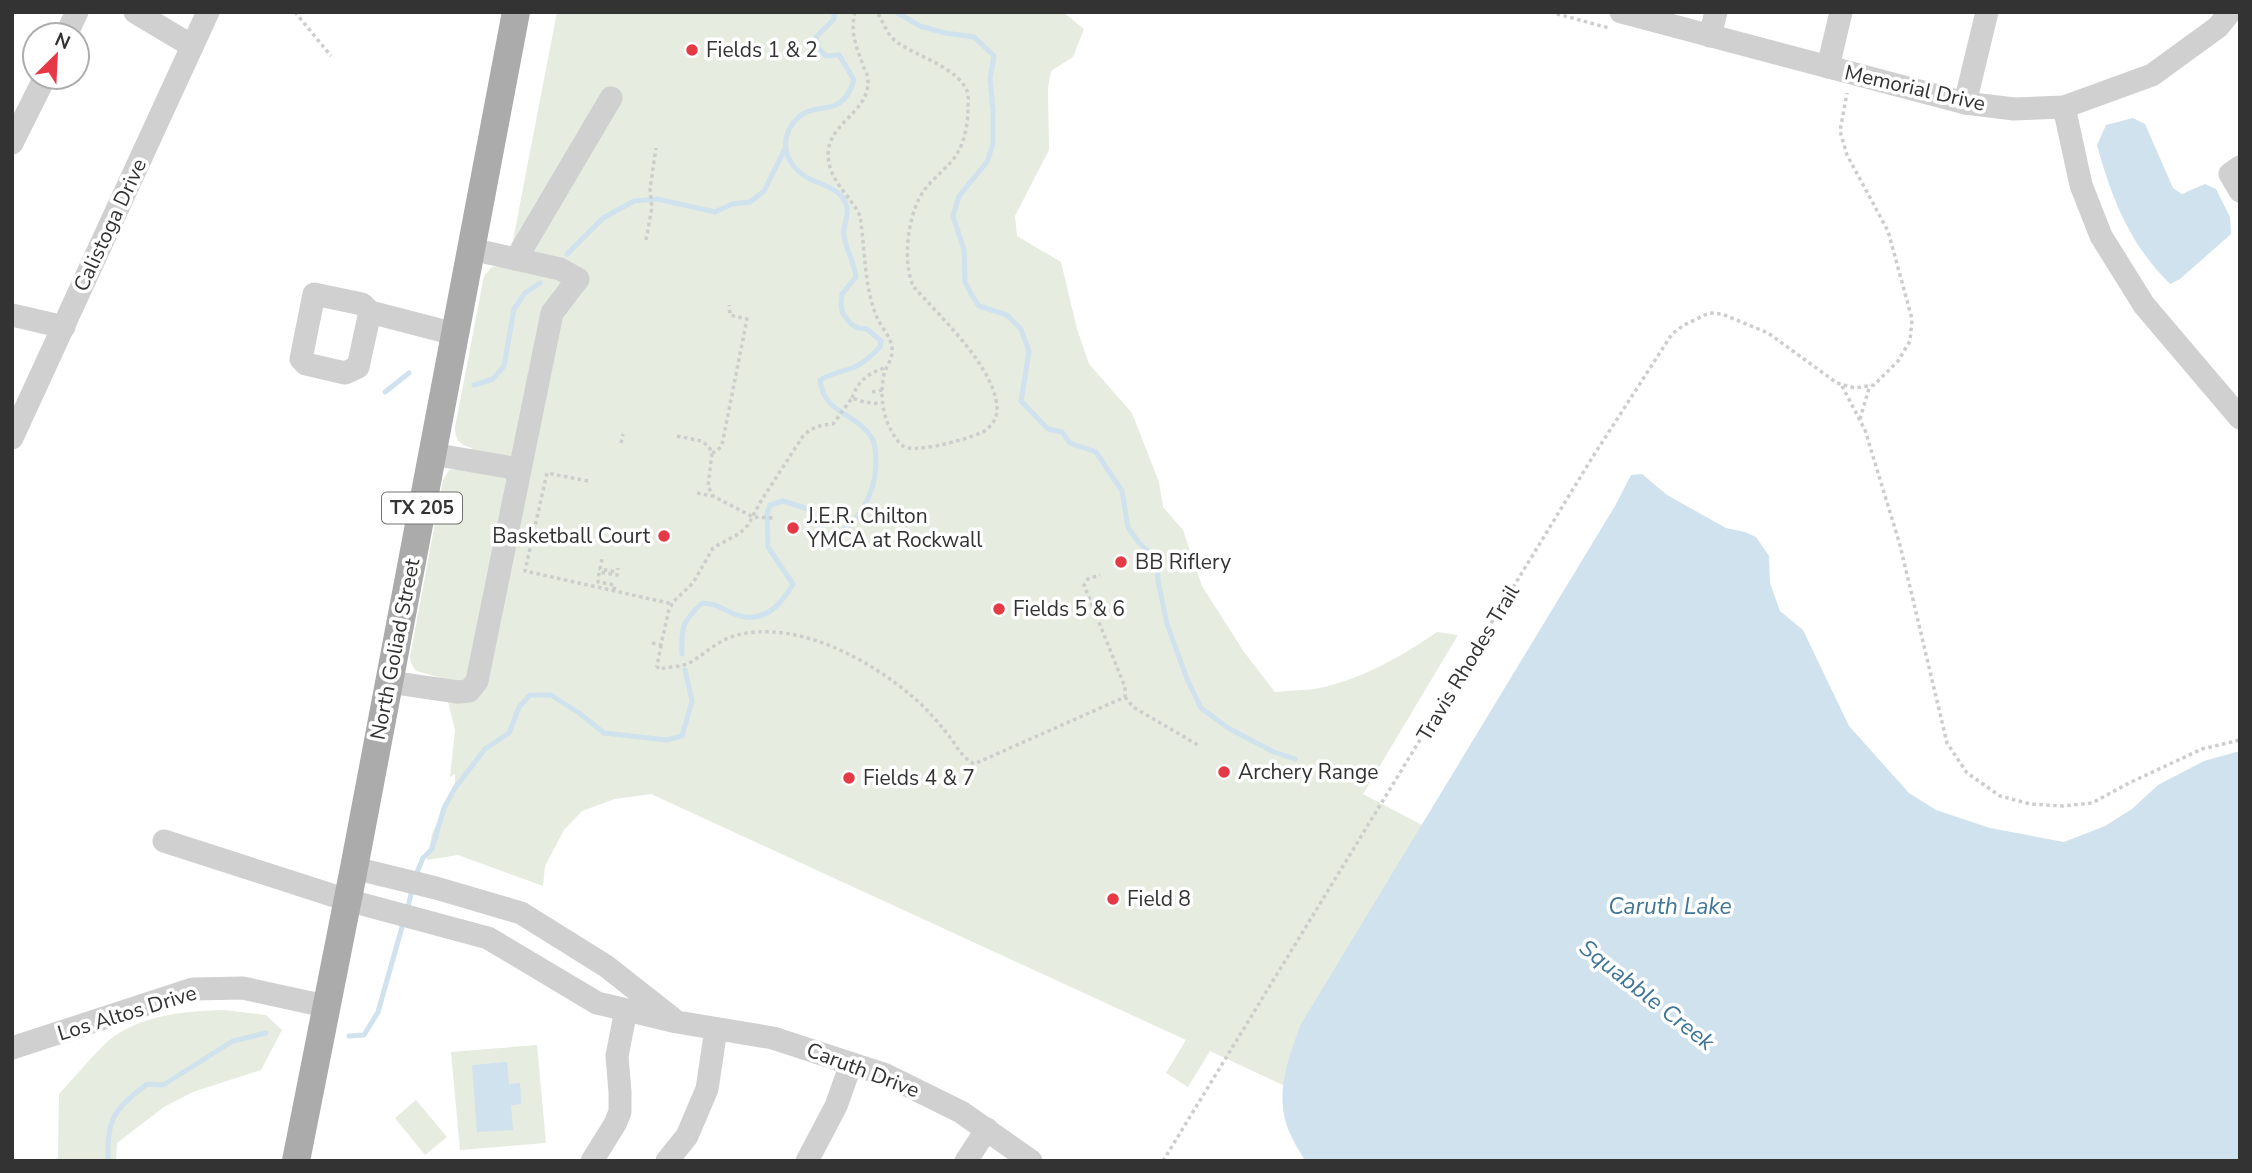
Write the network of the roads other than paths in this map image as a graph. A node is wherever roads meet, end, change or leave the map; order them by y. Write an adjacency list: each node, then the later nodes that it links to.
1 (135, 12): 10 (street)
2 (208, 12): 10 (street, Calistoga Drive)
3 (516, 12): 19 (main road, North Goliad Street / TX 205)
4 (1621, 12): 9 (street, Memorial Drive)
5 (1716, 12): 9 (street)
6 (1841, 12): 11 (street)
7 (1987, 12): 14 (street)
8 (2230, 12): 15 (street, Memorial Drive)
9 (1710, 36): 11 (street, Memorial Drive)
10 (192, 46): 23 (street, Calistoga Drive)
11 (1828, 66): 14 (street, Memorial Drive)
12 (38, 91): 16 (street)
13 (611, 98): 20 (street)
14 (1965, 103): 15 (street, Memorial Drive)
15 (2064, 107): 25 (street)
16 (12, 143)
17 (2240, 167): 18 (street)
18 (2240, 191)
19 (471, 249): 20 (street); 24 (main road, North Goliad Street / TX 205)
20 (516, 259): 28 (street)
21 (370, 312): 24 (street)
22 (12, 315): 23 (street)
23 (64, 327): 26 (street, Calistoga Drive)
24 (455, 334): 27 (main road, North Goliad Street / TX 205)
25 (2240, 418)
26 (12, 438)
27 (432, 454): 28 (street); 29 (main road, North Goliad Street / TX 205)
28 (519, 469): 29 (street)
29 (389, 682): 31 (main road, North Goliad Street / TX 205)
30 (164, 841): 32 (street, Caruth Drive)
31 (354, 868): 32 (main road, North Goliad Street / TX 205); 35 (street, Caruth Drive)
32 (347, 900): 33 (main road, North Goliad Street / TX 205); 34 (street, Caruth Drive)
33 (325, 1006): 37 (street, Los Altos Drive); 40 (main road, North Goliad Street / TX 205)
34 (626, 1010): 35 (street, Caruth Drive); 41 (street)
35 (677, 1022): 36 (street, Caruth Drive)
36 (716, 1029): 38 (street, Caruth Drive); 42 (street)
37 (12, 1048)
38 (851, 1064): 39 (street, Caruth Drive); 43 (street)
39 (987, 1129): 44 (street); 45 (street, Caruth Drive)
40 (296, 1161)
41 (592, 1161)
42 (667, 1161)
43 (807, 1161)
44 (966, 1161)
45 (1031, 1161)

